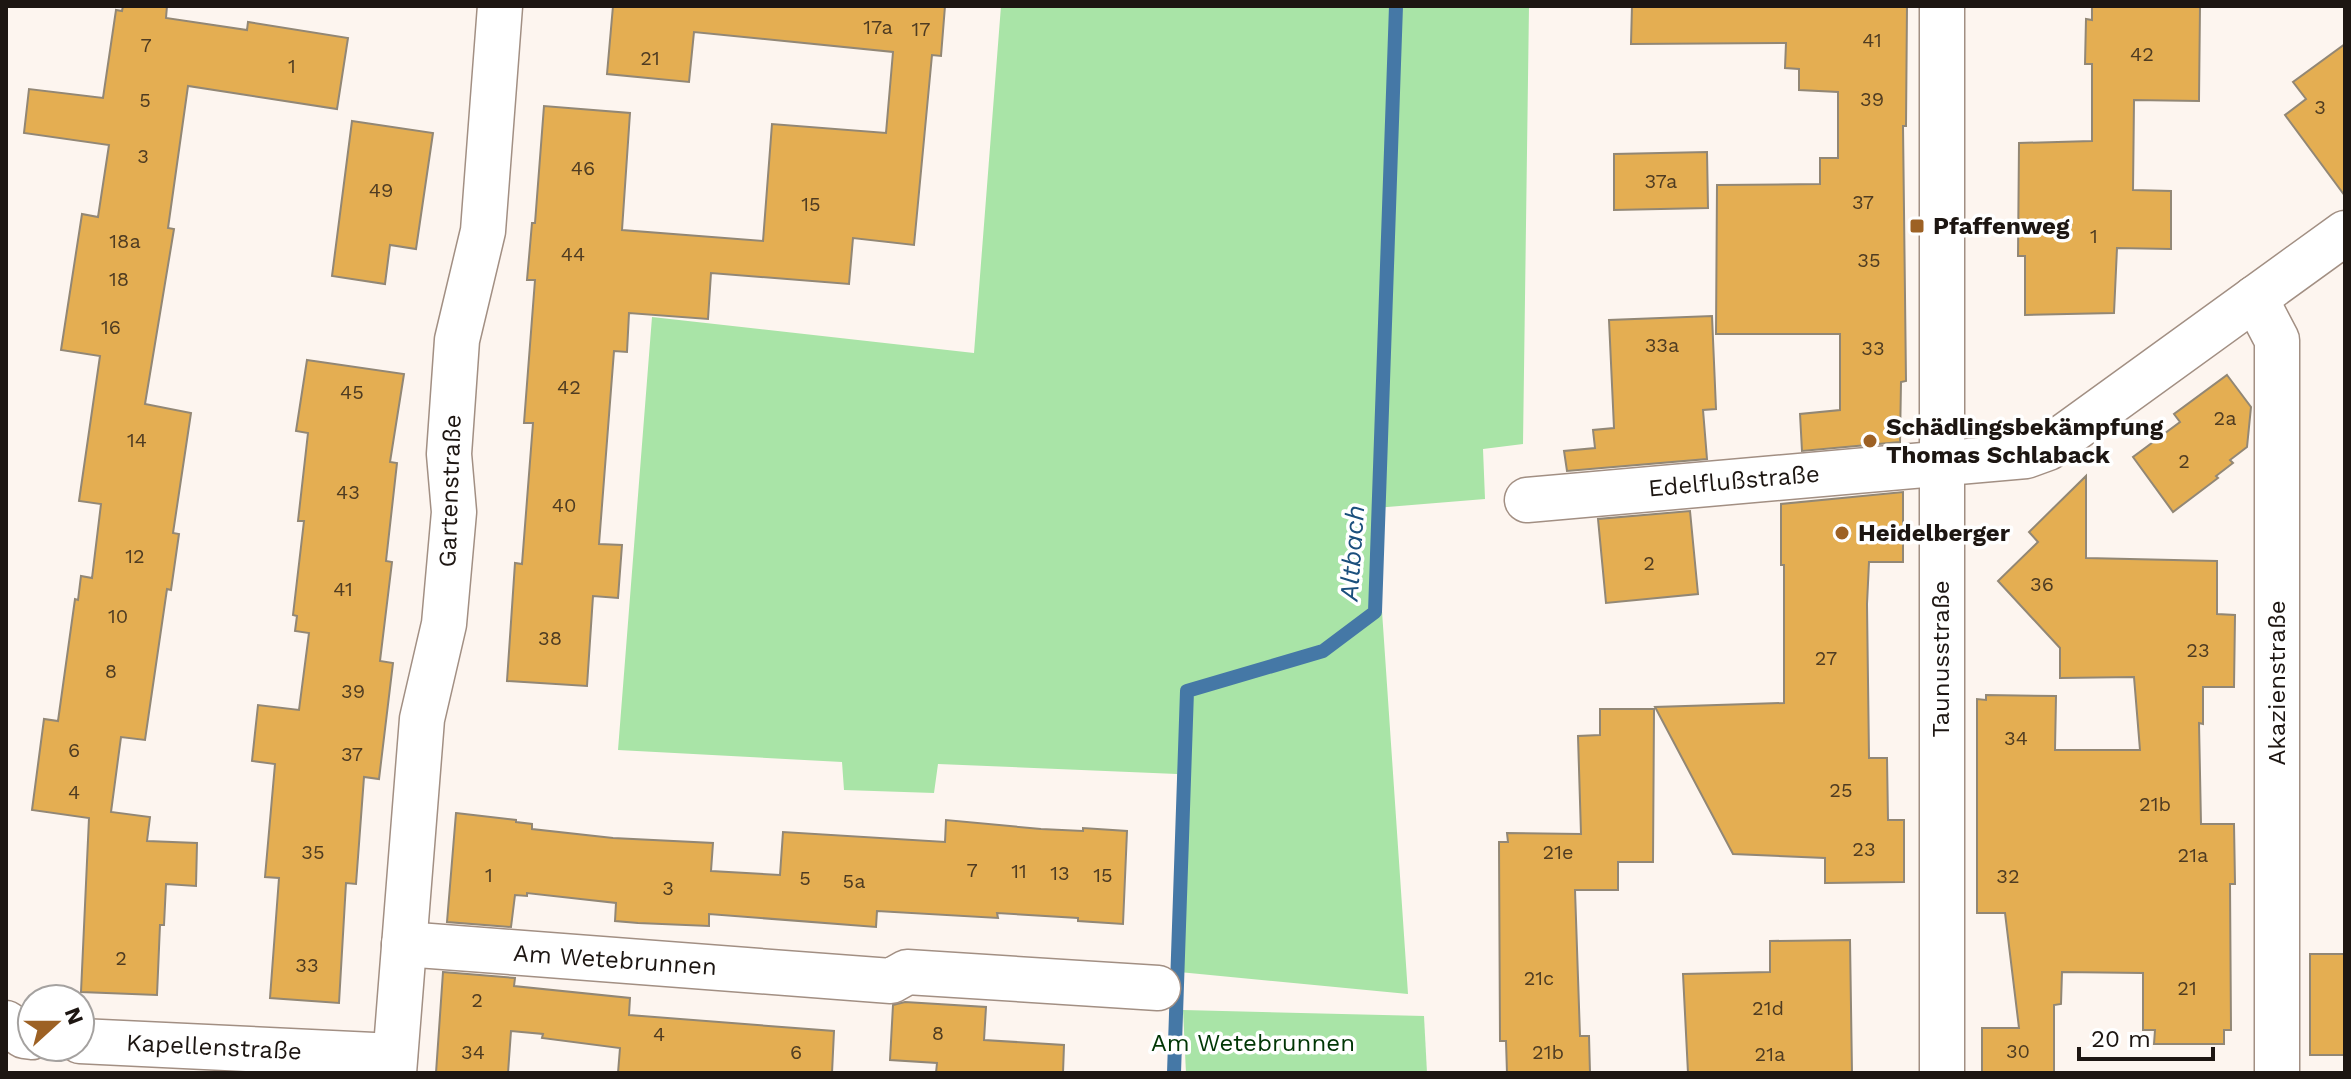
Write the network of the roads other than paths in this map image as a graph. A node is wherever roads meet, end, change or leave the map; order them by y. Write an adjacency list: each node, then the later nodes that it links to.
1 (1942, 6): 5 (street, Taunusstraße)
2 (496, 7): 7 (street, Gartenstraße)
3 (2345, 233): 4 (street)
4 (2255, 298): 5 (street); 12 (street, Akazienstraße)
5 (1941, 462): 6 (street, Edelflußstraße); 11 (street, Taunusstraße)
6 (1527, 500)
7 (404, 944): 8 (street, Am Wetebrunnen); 10 (street, Gartenstraße)
8 (1158, 988)
9 (96, 1042): 10 (street, Kapellenstraße)
10 (394, 1064)
11 (1942, 1073)
12 (2277, 1073)

